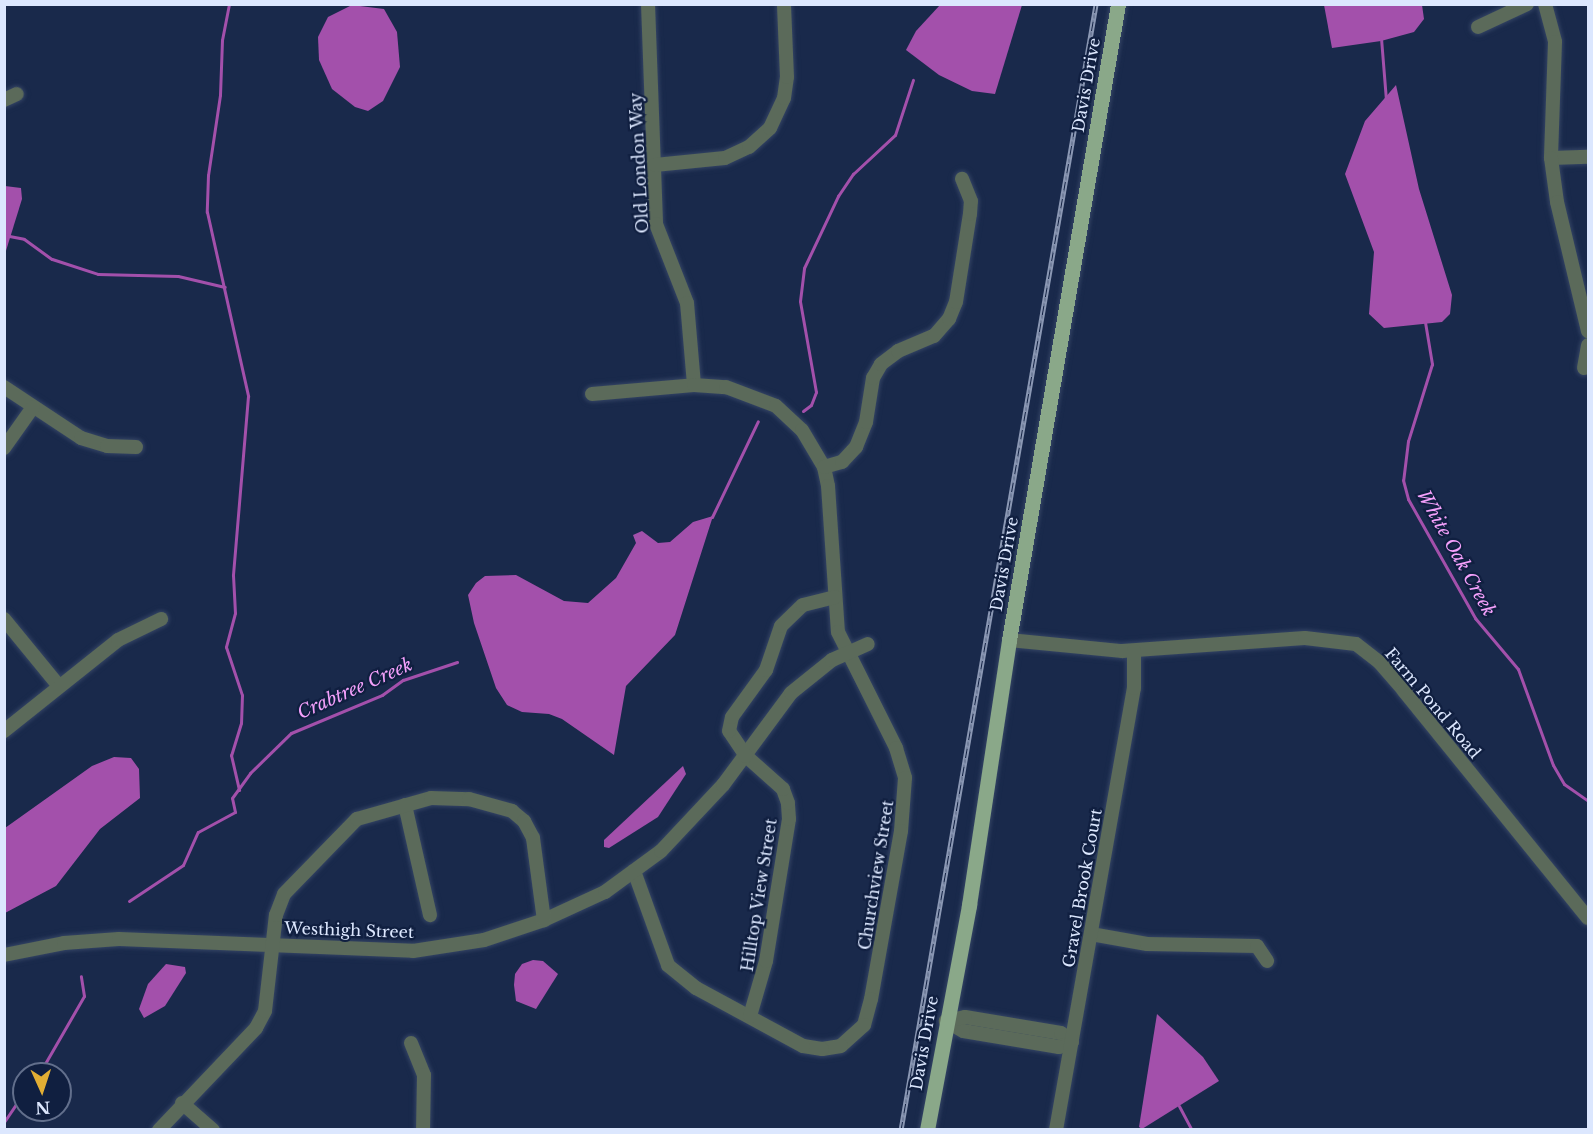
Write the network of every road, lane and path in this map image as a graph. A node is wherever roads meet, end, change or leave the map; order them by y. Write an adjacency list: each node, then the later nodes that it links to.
1 (648, 4): 9 (street, Old London Way)
2 (784, 4): 9 (street)
3 (1118, 4): 24 (main road, Davis Drive)
4 (1527, 4): 6 (street)
5 (1545, 4): 8 (street)
6 (1478, 27)
7 (1588, 157): 8 (street)
8 (1551, 158): 11 (street)
9 (655, 165): 14 (street, Old London Way)
10 (962, 180): 20 (street)
11 (1588, 331)
12 (1588, 345): 13 (street)
13 (1584, 368)
14 (694, 385): 16 (street, Churchview Street); 20 (street, Churchview Street)
15 (4, 387): 17 (street)
16 (592, 394)
17 (33, 407): 18 (street); 19 (street)
18 (136, 447)
19 (4, 448)
20 (824, 467): 21 (street, Churchview Street)
21 (835, 597): 27 (street, Churchview Street); 30 (street, Hilltop View Street)
22 (4, 619): 28 (street)
23 (161, 619): 28 (street)
24 (1009, 640): 26 (street, Farm Pond Road); 41 (main road, Davis Drive)
25 (868, 644): 27 (street, Westhigh Street)
26 (1134, 651): 34 (street, Farm Pond Road); 36 (street, Gravel Brook Court)
27 (848, 653): 30 (street, Westhigh Street); 40 (street, Churchview Street)
28 (58, 685): 29 (street)
29 (4, 731)
30 (746, 756): 32 (street, Westhigh Street); 40 (street, Hilltop View Street)
31 (405, 806): 33 (street); 35 (street); 37 (street)
32 (634, 871): 35 (street, Westhigh Street); 40 (street, Churchview Street)
33 (430, 915)
34 (1588, 918)
35 (544, 920): 37 (street, Westhigh Street)
36 (1091, 934): 39 (street); 42 (street, Gravel Brook Court)
37 (273, 943): 38 (street, Westhigh Street); 44 (street)
38 (4, 955)
39 (1267, 961)
40 (750, 1016)
41 (946, 1022): 42 (street); 48 (main road, Davis Drive)
42 (1072, 1042): 49 (street, Gravel Brook Court)
43 (411, 1043): 47 (street)
44 (182, 1103): 45 (street); 46 (street)
45 (159, 1130)
46 (213, 1130)
47 (423, 1130)
48 (927, 1130)
49 (1056, 1130)

